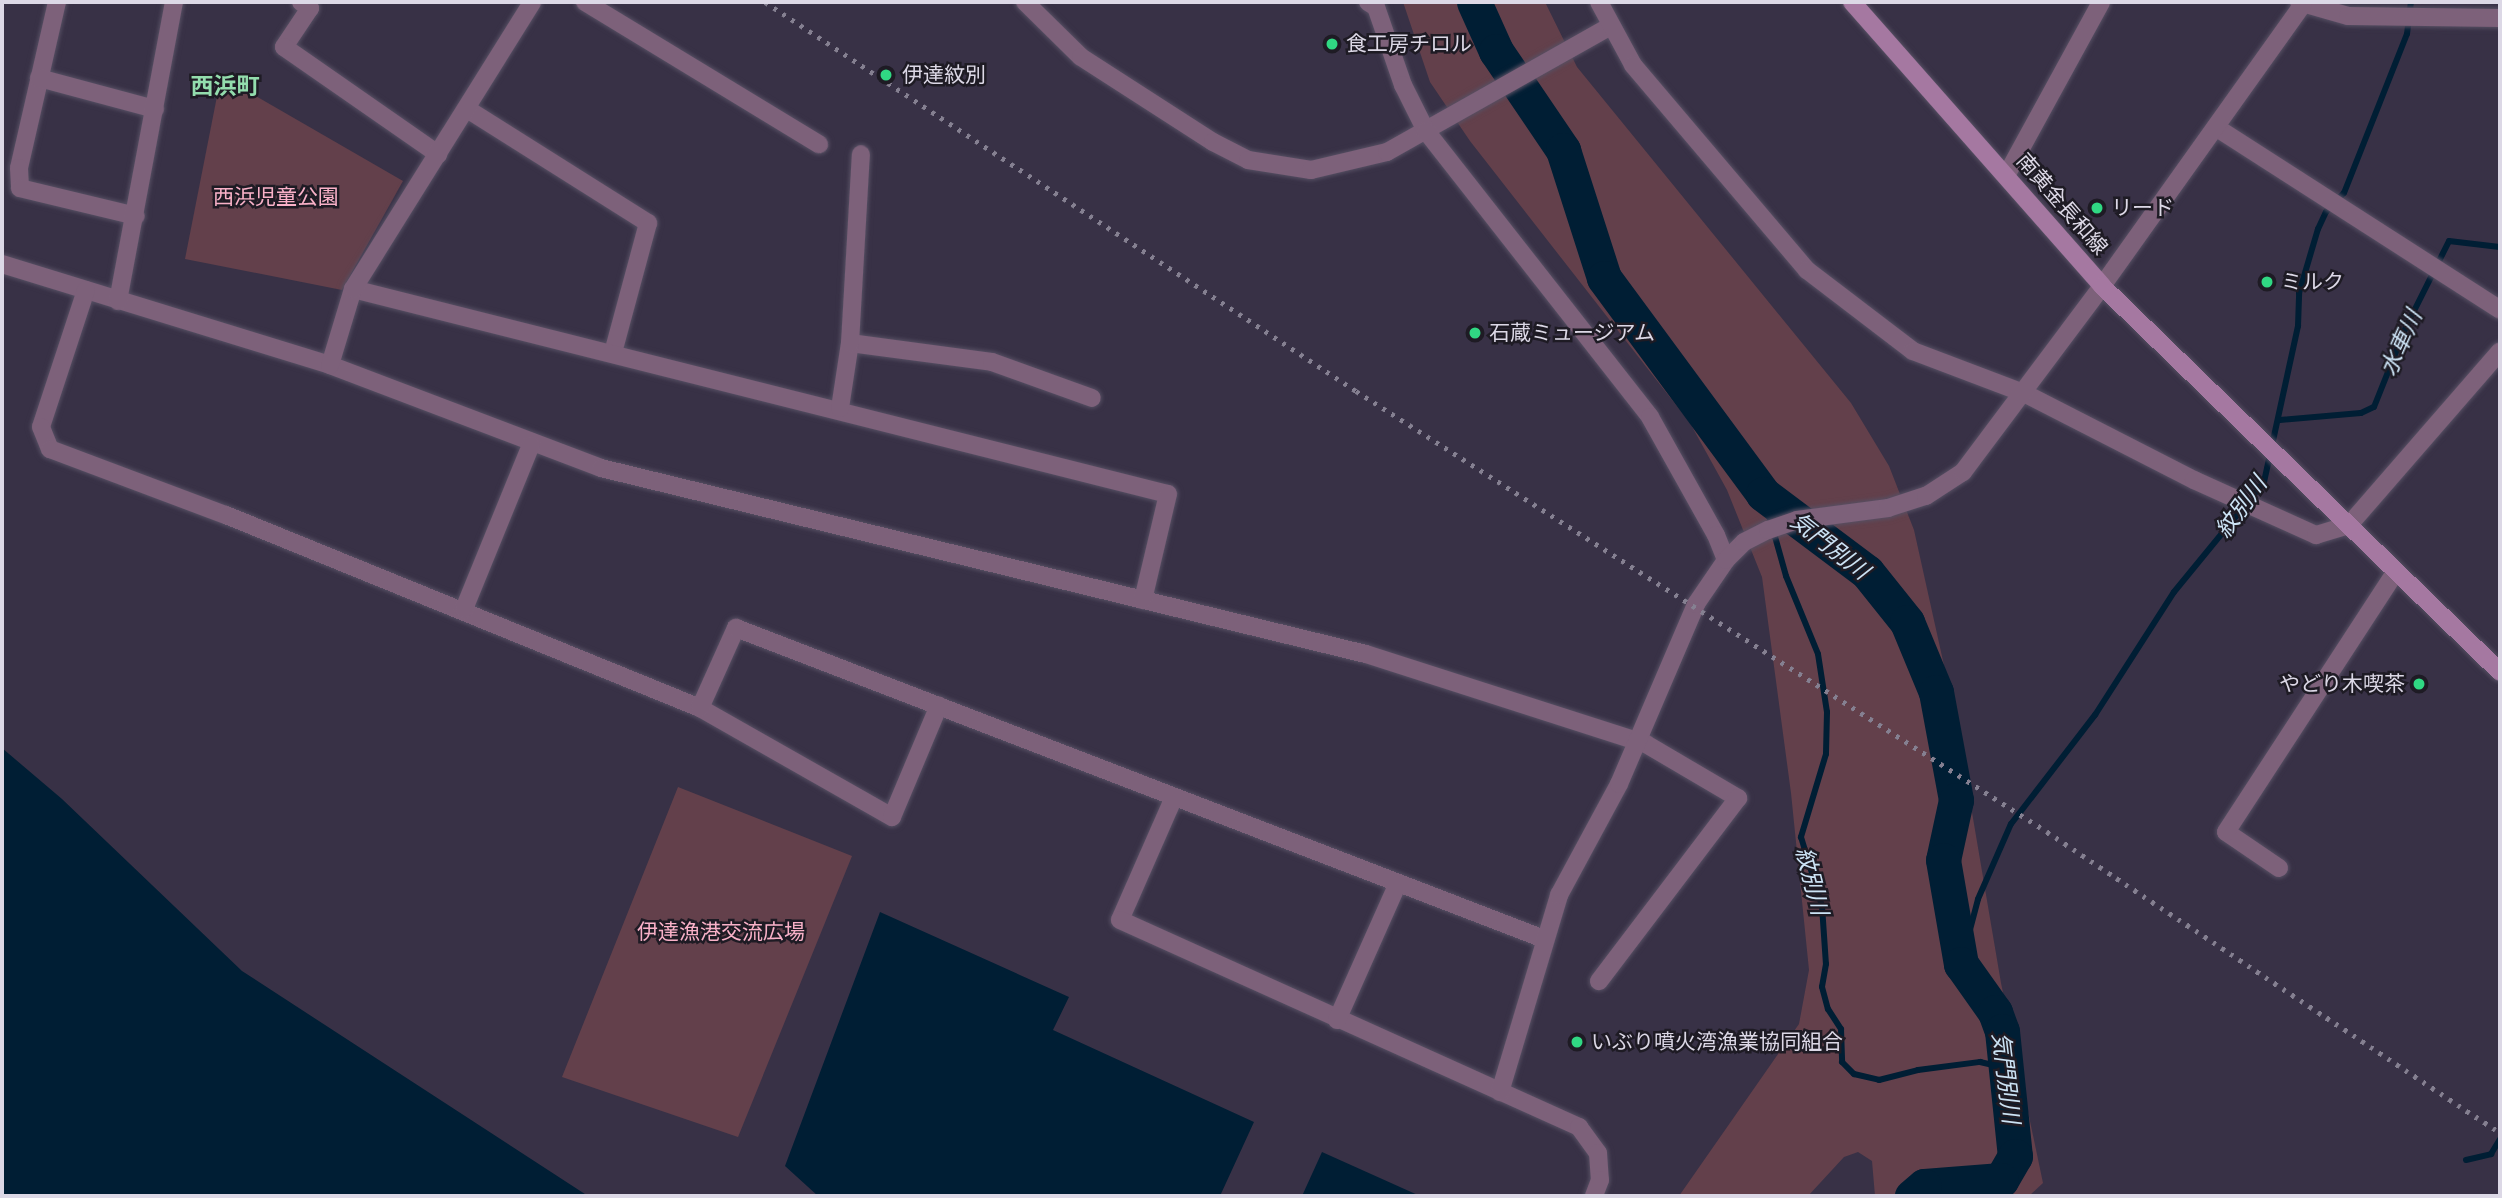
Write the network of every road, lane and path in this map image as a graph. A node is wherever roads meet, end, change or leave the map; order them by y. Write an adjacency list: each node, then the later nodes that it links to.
1 (57, 2): 14 (street)
2 (172, 2): 15 (street)
3 (532, 2): 16 (street)
4 (585, 2): 19 (street)
5 (1025, 2): 18 (street)
6 (1368, 2): 18 (street)
7 (1599, 2): 13 (street)
8 (1852, 2): 22 (main road, 南黄金長和線)
9 (2101, 2): 22 (street)
10 (2301, 3): 12 (street); 17 (street)
11 (308, 4): 20 (street)
12 (2500, 18)
13 (1611, 26): 18 (street); 34 (street)
14 (39, 78): 15 (street); 23 (street)
15 (155, 109): 23 (street)
16 (467, 109): 20 (street); 32 (street)
17 (2217, 128): 25 (street); 29 (street)
18 (1426, 131): 39 (street)
19 (819, 144)
20 (438, 154): 26 (street)
21 (861, 154): 30 (street)
22 (2007, 174): 25 (main road, 南黄金長和線)
23 (136, 216): 28 (street)
24 (2, 264): 27 (street)
25 (2102, 286): 34 (street); 38 (main road, 南黄金長和線)
26 (353, 289): 32 (street); 33 (street)
27 (86, 290): 28 (street); 42 (street)
28 (118, 301): 33 (street)
29 (2500, 310)
30 (850, 343): 35 (street); 36 (street)
31 (2500, 351): 38 (street)
32 (613, 354): 36 (street)
33 (330, 365): 37 (street)
34 (2026, 394): 38 (street); 39 (street)
35 (1092, 398)
36 (840, 408): 41 (street)
37 (531, 445): 41 (street); 42 (street)
38 (2349, 525): 40 (main road)
39 (1726, 560): 46 (street)
40 (2396, 571): 43 (main road); 48 (street)
41 (1143, 600): 46 (street)
42 (464, 609): 45 (street)
43 (2500, 672)
44 (939, 705): 45 (street); 45 (street); 47 (street)
45 (700, 708)
46 (1637, 740): 50 (street); 51 (street)
47 (1174, 797): 49 (street); 52 (street)
48 (2279, 868)
49 (1397, 885): 50 (street); 52 (street)
50 (1544, 939): 53 (street)
51 (1599, 981)
52 (1337, 1020): 53 (street)
53 (1500, 1093): 54 (street)
54 (1594, 1196)

